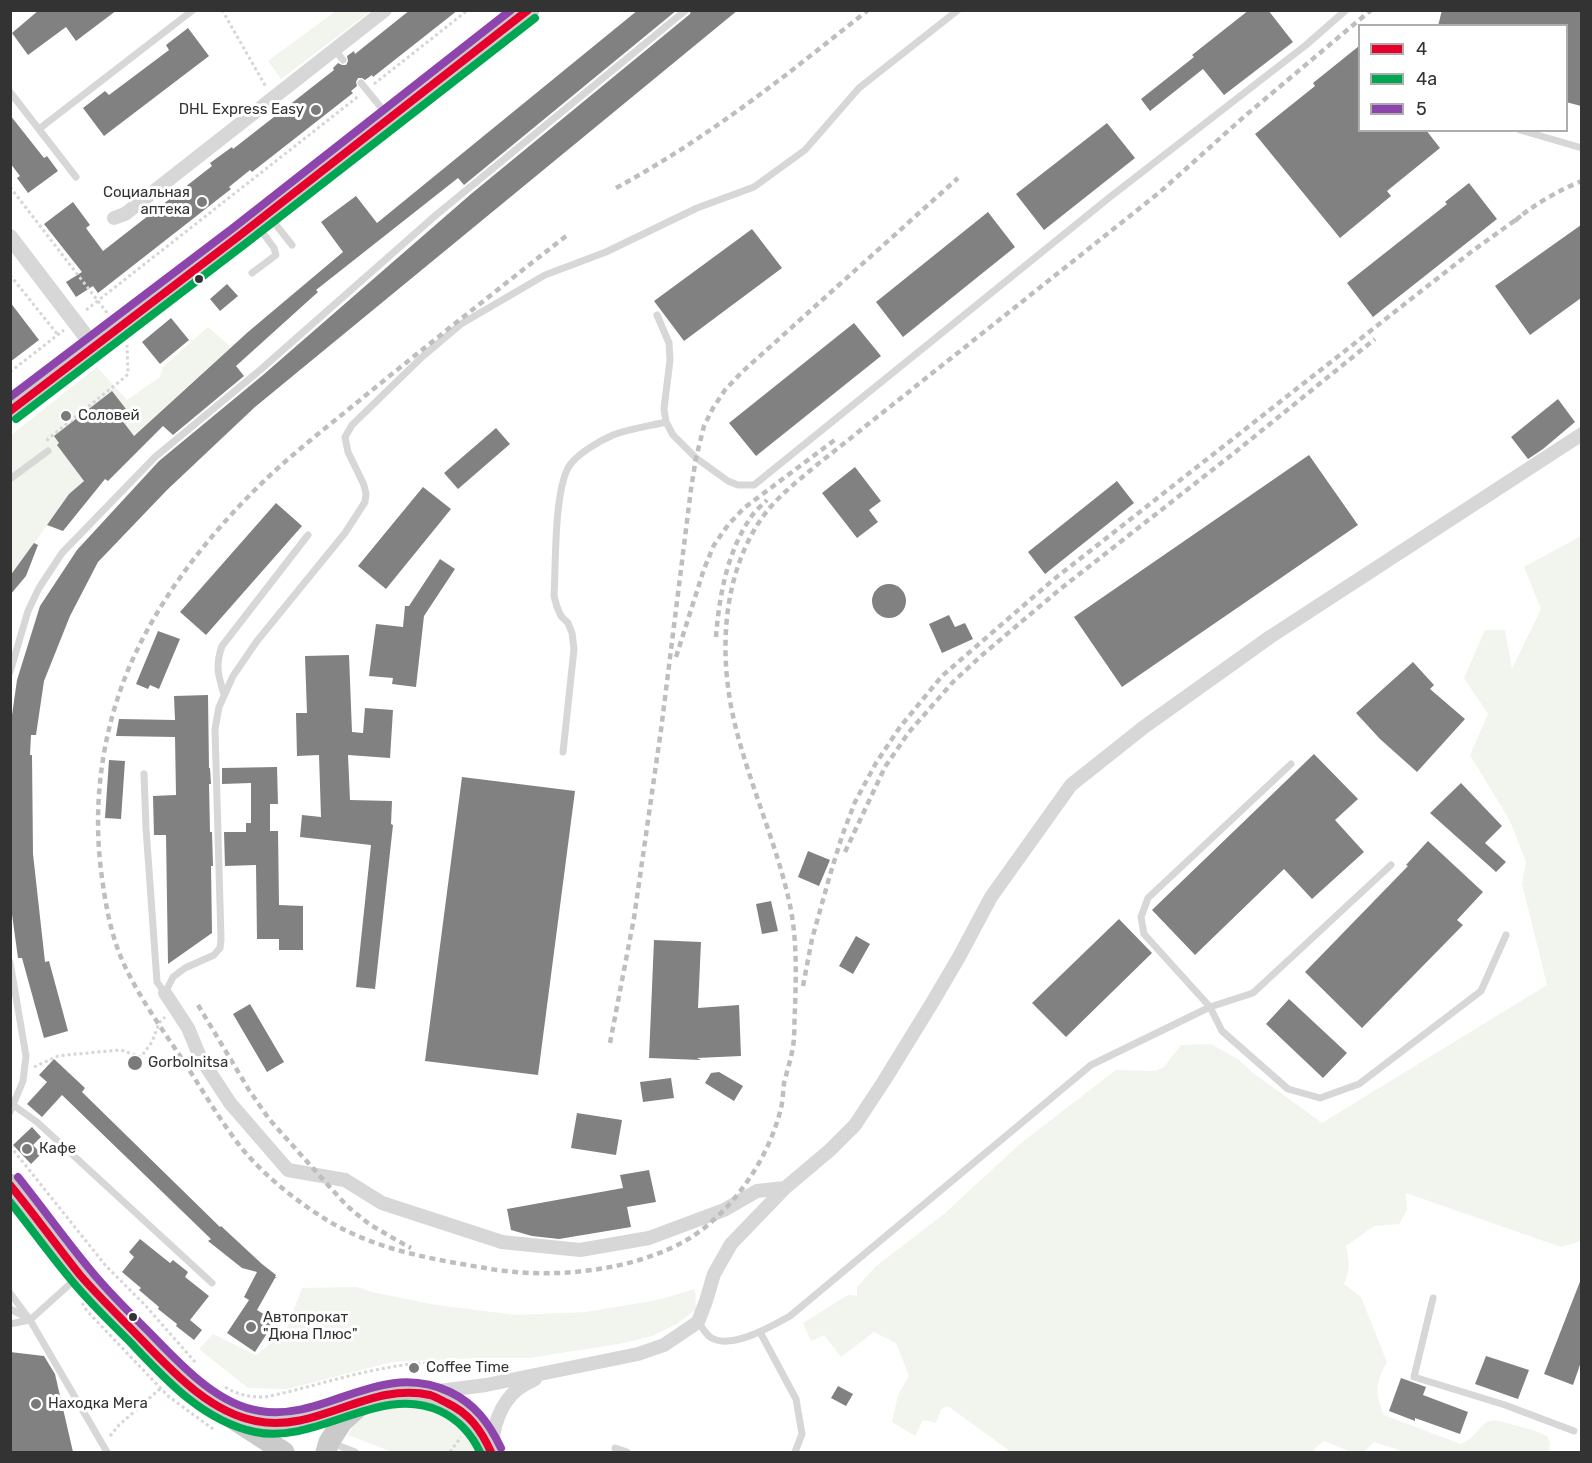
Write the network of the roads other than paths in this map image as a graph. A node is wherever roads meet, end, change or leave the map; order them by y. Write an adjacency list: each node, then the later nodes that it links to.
1 (193, 10): 10 (lane)
2 (385, 10): 14 (street)
3 (529, 10): 9 (main road)
4 (686, 10): 27 (lane)
5 (958, 10): 28 (lane)
6 (1346, 10): 22 (lane)
7 (361, 83): 9 (lane)
8 (10, 92): 10 (lane)
9 (389, 118): 15 (main road)
10 (39, 129): 13 (lane)
11 (1527, 132): 12 (lane)
12 (1581, 148)
13 (76, 177)
14 (114, 218)
15 (261, 219): 17 (lane); 18 (lane); 20 (main road)
16 (10, 237): 20 (street)
17 (292, 245)
18 (252, 273)
19 (657, 315): 22 (lane)
20 (94, 347): 21 (main road)
21 (10, 411)
22 (666, 422): 29 (lane)
23 (1581, 434): 39 (street)
24 (48, 451): 25 (lane)
25 (10, 478)
26 (308, 535): 28 (lane)
27 (10, 672)
28 (224, 694): 35 (lane)
29 (563, 752)
30 (1291, 764): 36 (lane)
31 (144, 774): 35 (lane)
32 (1391, 865): 36 (lane)
33 (1506, 935): 36 (lane)
34 (10, 962): 37 (lane)
35 (165, 993): 39 (street)
36 (1210, 1007): 48 (lane)
37 (12, 1108): 41 (lane)
38 (10, 1184): 40 (main road)
39 (785, 1188): 46 (street)
40 (81, 1274): 45 (lane); 50 (main road)
41 (212, 1283)
42 (10, 1293): 45 (lane)
43 (1433, 1298): 53 (lane)
44 (10, 1309): 45 (lane)
45 (30, 1320): 47 (lane); 56 (lane)
46 (698, 1322): 48 (lane); 49 (street)
47 (10, 1324)
48 (760, 1332): 61 (lane)
49 (557, 1371): 51 (street); 59 (street)
50 (214, 1391): 52 (main road); 57 (main road)
51 (415, 1392): 52 (main road); 59 (main road)
52 (385, 1394): 54 (main road)
53 (1575, 1431)
54 (328, 1447): 58 (lane)
55 (615, 1448): 60 (lane)
56 (106, 1452)
57 (284, 1452)
58 (355, 1452)
59 (492, 1452)
60 (627, 1452)
61 (795, 1452)

